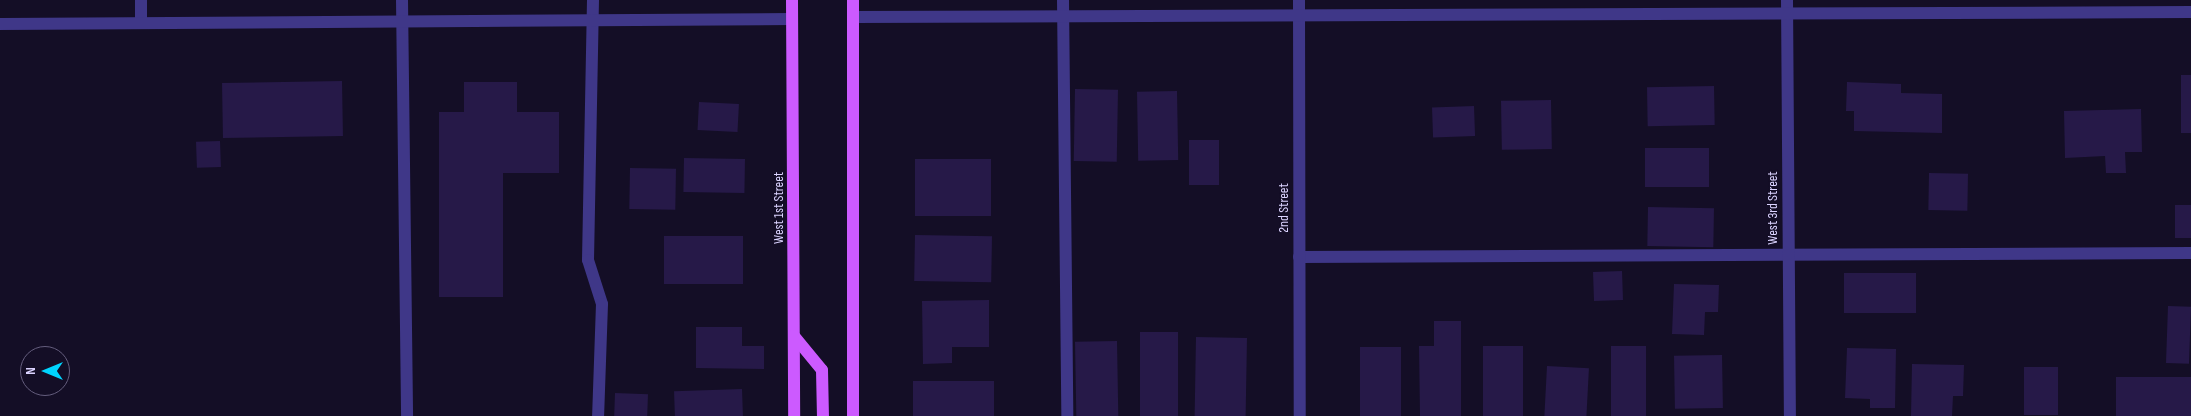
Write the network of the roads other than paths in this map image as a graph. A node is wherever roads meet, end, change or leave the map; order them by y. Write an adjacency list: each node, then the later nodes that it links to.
1 (140, 0): 17 (street)
2 (402, 0): 16 (street)
3 (593, 0): 14 (street)
4 (792, 0): 15 (main road, West 1st Street)
5 (853, 0): 12 (main road)
6 (1063, 0): 11 (street)
7 (1299, 0): 13 (street, 2nd Street)
8 (1787, 0): 10 (street, West 3rd Street)
9 (2191, 12): 10 (street)
10 (1787, 14): 13 (street); 19 (street, West 3rd Street)
11 (1062, 16): 12 (street); 13 (street); 28 (street)
12 (853, 17): 27 (main road)
13 (1299, 17): 21 (street, 2nd Street)
14 (594, 19): 15 (street); 16 (street); 24 (street)
15 (792, 19): 22 (main road, West 1st Street)
16 (402, 22): 17 (street); 23 (street)
17 (140, 23): 18 (street)
18 (0, 24)
19 (1789, 253): 20 (street); 21 (street); 30 (street, West 3rd Street)
20 (2191, 253)
21 (1300, 257): 29 (street, 2nd Street)
22 (794, 336): 25 (main road, West 1st Street); 26 (main road)
23 (407, 416)
24 (598, 416)
25 (794, 416)
26 (823, 416)
27 (853, 416)
28 (1067, 416)
29 (1300, 416)
30 (1790, 416)

